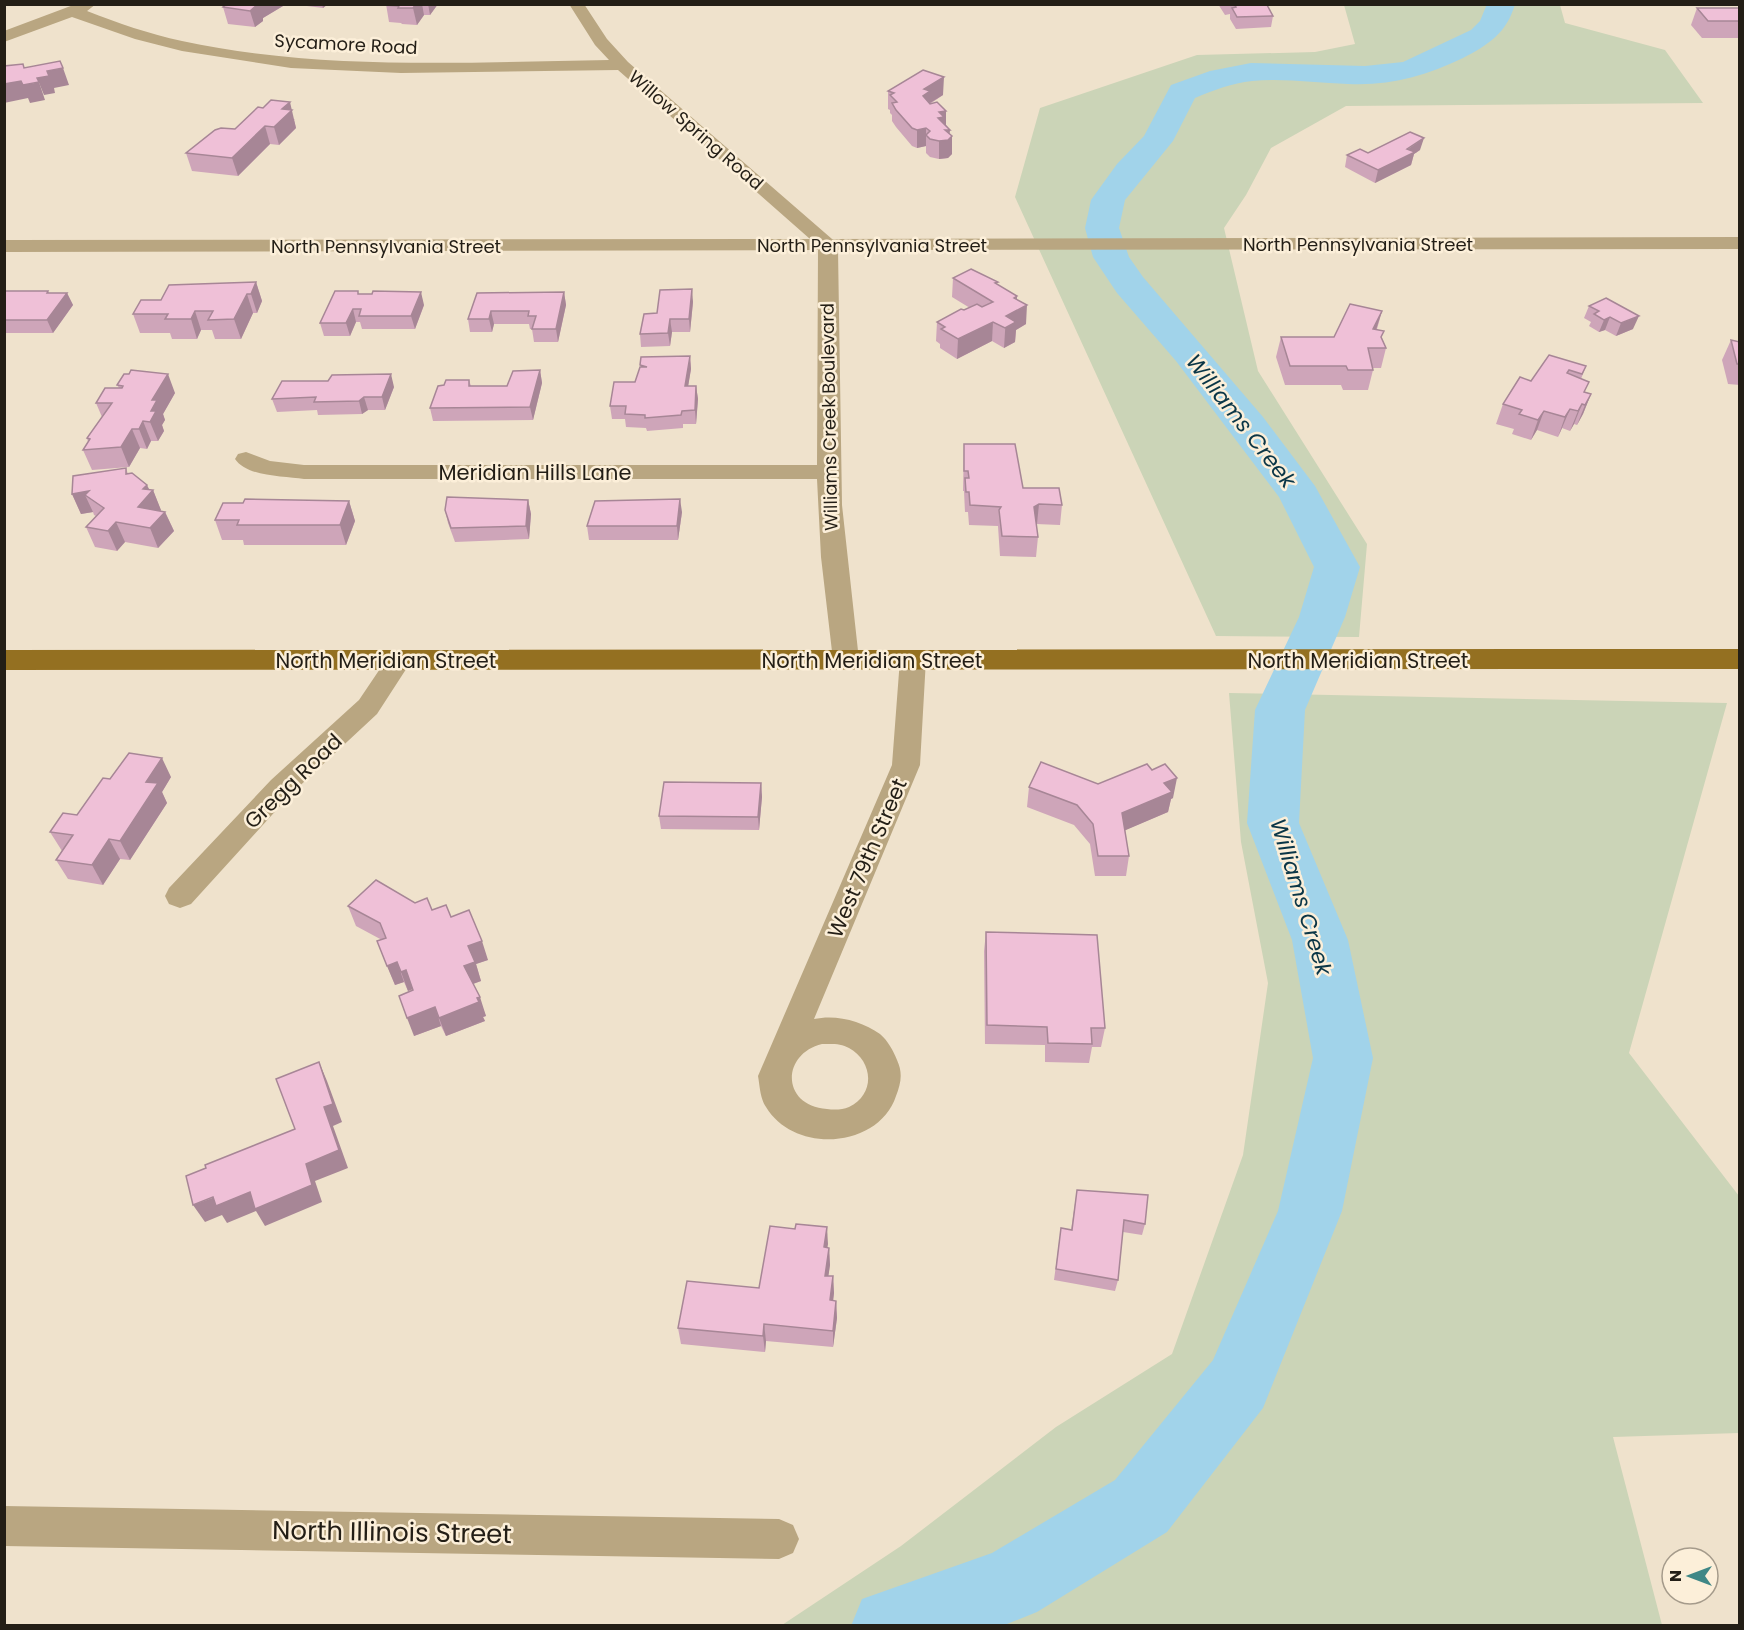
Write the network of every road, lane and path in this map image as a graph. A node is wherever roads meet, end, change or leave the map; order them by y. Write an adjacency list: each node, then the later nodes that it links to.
1 (90, 4): 3 (street)
2 (576, 4): 7 (street, Willow Spring Road)
3 (74, 12): 4 (street); 7 (street, Sycamore Road)
4 (55, 20): 5 (street); 6 (street)
5 (4, 26)
6 (4, 38)
7 (622, 65): 9 (street, Willow Spring Road)
8 (1740, 243): 9 (street, North Pennsylvania Street)
9 (828, 245): 10 (street, North Pennsylvania Street); 12 (street, Williams Creek Boulevard)
10 (4, 246)
11 (246, 459): 12 (street, Meridian Hills Lane)
12 (826, 472): 17 (street, Williams Creek Boulevard)
13 (913, 659): 14 (main road, North Meridian Street); 17 (main road, North Meridian Street); 19 (street, West 79th Street)
14 (1740, 659)
15 (4, 660): 16 (main road, North Meridian Street)
16 (399, 660): 17 (main road, North Meridian Street); 18 (street, Gregg Road)
17 (846, 660)
18 (180, 896)
19 (786, 1049)
20 (4, 1526): 21 (street, North Illinois Street)
21 (779, 1539)

